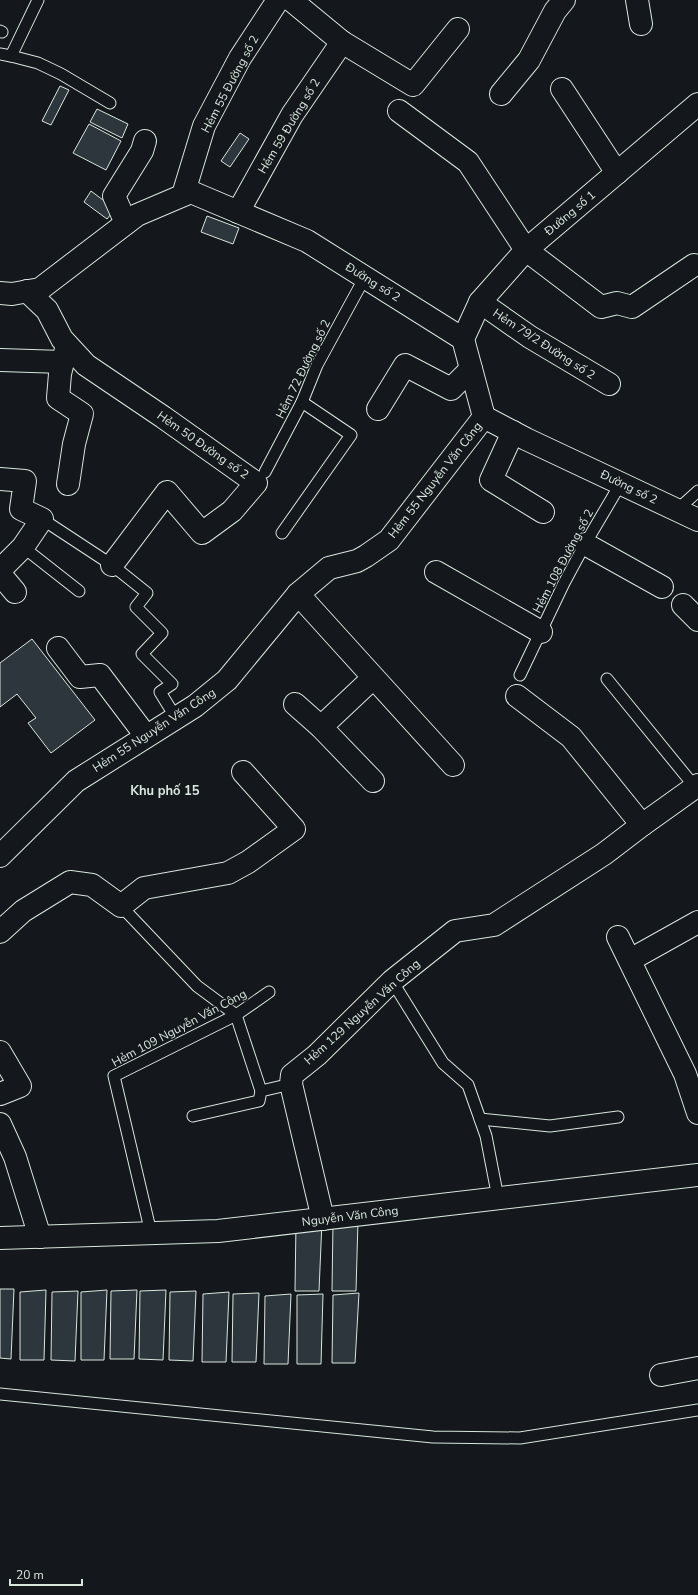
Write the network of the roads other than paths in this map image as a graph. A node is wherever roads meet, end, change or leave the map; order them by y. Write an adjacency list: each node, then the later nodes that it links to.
1 (38, 0): 10 (lane)
2 (278, 0): 18 (street, Hẻm 55 Đường số 2)
3 (292, 0): 8 (street)
4 (564, 0): 12 (street)
5 (637, 0): 6 (street)
6 (641, 24)
7 (458, 29): 8 (street)
8 (342, 42): 19 (street, Hẻm 59 Đường số 2)
9 (0, 54): 10 (lane)
10 (11, 56): 13 (lane)
11 (562, 89): 17 (street)
12 (501, 94)
13 (110, 104)
14 (698, 104): 17 (street, Đường số 1)
15 (399, 111): 21 (street)
16 (146, 141): 20 (street)
17 (617, 173): 21 (street, Đường số 1)
18 (182, 195): 19 (street, Đường số 2); 20 (street, Đường số 2)
19 (238, 212): 23 (street, Đường số 2)
20 (126, 223): 24 (street, Đường số 2)
21 (526, 250): 22 (street); 26 (street, Đường số 1)
22 (694, 265)
23 (365, 278): 27 (street, Đường số 2); 32 (lane, Hẻm 72 Đường số 2)
24 (27, 291): 25 (street, Đường số 2); 28 (street, Hẻm 50 Đường số 2)
25 (0, 293)
26 (480, 302): 27 (street, Đường số 1); 31 (street, Hẻm 79/2 Đường số 2)
27 (463, 339): 30 (street)
28 (65, 353): 29 (street); 39 (street); 48 (street, Hẻm 50 Đường số 2)
29 (0, 360)
30 (471, 369): 33 (street); 34 (street)
31 (608, 384)
32 (302, 402): 36 (lane, Hẻm 72 Đường số 2); 45 (lane)
33 (378, 409)
34 (484, 417): 35 (street, Đường số 2); 55 (street, Hẻm 55 Nguyễn Văn Công)
35 (513, 432): 38 (street, Đường số 2); 42 (street)
36 (265, 472)
37 (0, 479): 43 (street)
38 (621, 483): 41 (street, Đường số 2); 46 (lane, Hẻm 108 Đường số 2)
39 (68, 484)
40 (698, 491): 41 (lane)
41 (677, 510): 44 (street, Đường số 2)
42 (543, 512)
43 (42, 519): 47 (street); 48 (lane)
44 (698, 520)
45 (282, 533)
46 (585, 544): 52 (street); 56 (lane, Hẻm 108 Đường số 2)
47 (23, 547): 49 (street); 53 (lane)
48 (112, 565): 62 (lane)
49 (0, 570)
50 (436, 572): 56 (street)
51 (0, 574): 54 (street)
52 (662, 586)
53 (79, 591)
54 (15, 592)
55 (298, 594): 58 (street); 62 (street, Hẻm 55 Nguyễn Văn Công)
56 (541, 632): 60 (lane, Hẻm 108 Đường số 2)
57 (58, 648): 64 (street)
58 (373, 678): 63 (street); 65 (street)
59 (607, 679): 68 (lane)
60 (518, 685): 69 (street)
61 (295, 704): 63 (street)
62 (176, 718): 64 (street, Hẻm 55 Nguyễn Văn Công)
63 (321, 727): 67 (street)
64 (146, 736): 70 (street, Hẻm 55 Nguyễn Văn Công)
65 (453, 765)
66 (243, 772): 71 (street)
67 (373, 782)
68 (697, 787): 69 (street, Hẻm 129 Nguyễn Văn Công)
69 (642, 825): 76 (street, Hẻm 129 Nguyễn Văn Công)
70 (0, 856)
71 (121, 906): 73 (street); 78 (lane)
72 (698, 922): 75 (street)
73 (0, 932)
74 (618, 937): 75 (street)
75 (630, 960): 80 (street)
76 (392, 981): 81 (street, Hẻm 129 Nguyễn Văn Công); 87 (lane)
77 (269, 992): 78 (lane, Hẻm 109 Nguyễn Văn Công)
78 (236, 1015): 82 (lane); 92 (lane, Hẻm 109 Nguyễn Văn Công)
79 (2, 1058): 83 (street)
80 (692, 1072): 84 (street)
81 (291, 1084): 82 (lane); 91 (street)
82 (261, 1091): 85 (lane)
83 (0, 1094)
84 (698, 1113)
85 (193, 1116)
86 (618, 1117): 87 (lane)
87 (480, 1119): 90 (lane)
88 (0, 1124): 93 (street)
89 (698, 1175): 90 (street, Nguyễn Văn Công)
90 (498, 1198): 91 (street, Nguyễn Văn Công)
91 (324, 1219): 92 (street, Nguyễn Văn Công)
92 (151, 1234): 93 (street, Nguyễn Văn Công)
93 (40, 1237): 94 (street, Nguyễn Văn Công)
94 (0, 1238)
95 (698, 1368): 96 (street)
96 (661, 1375)
97 (0, 1394): 98 (lane)
98 (698, 1410)

